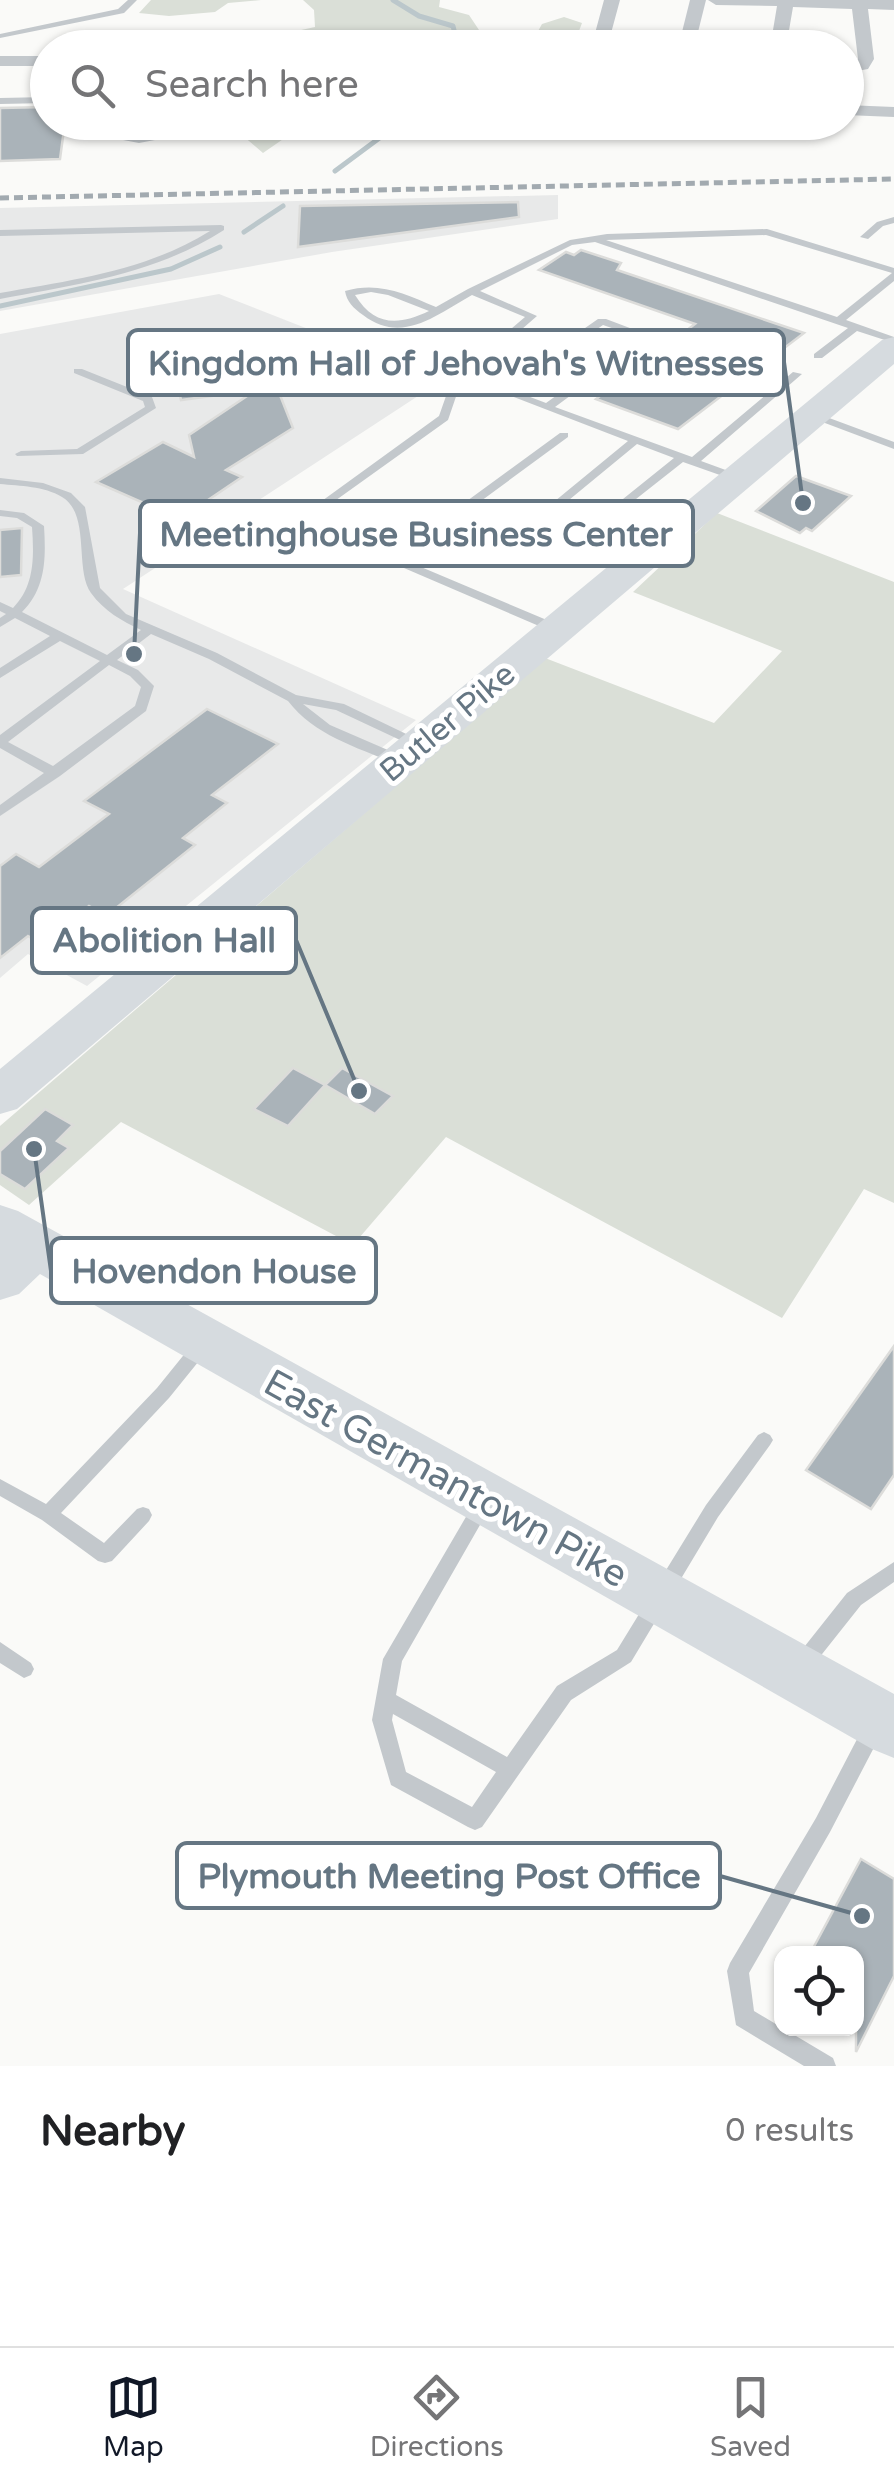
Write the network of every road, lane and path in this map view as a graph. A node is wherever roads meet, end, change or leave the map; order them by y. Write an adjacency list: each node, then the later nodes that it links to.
1 (133, 0): 8 (lane)
2 (612, 0): 10 (street)
3 (698, 0): 11 (street)
4 (716, 0): 5 (street)
5 (786, 2): 6 (street); 12 (street)
6 (859, 4): 7 (street); 13 (street)
7 (894, 5)
8 (30, 30)
9 (30, 30): 14 (lane)
10 (603, 30)
11 (690, 30)
12 (781, 30)
13 (862, 30)
14 (0, 36)
15 (0, 61): 16 (street)
16 (30, 61)
17 (30, 100): 18 (lane)
18 (0, 101)
19 (864, 111): 20 (street)
20 (894, 112)
21 (123, 140): 22 (lane)
22 (152, 140)
23 (894, 220): 25 (lane)
24 (0, 233): 29 (lane)
25 (865, 237)
26 (596, 240): 27 (lane); 28 (lane); 31 (lane)
27 (894, 273): 31 (lane)
28 (472, 291): 30 (lane); 47 (lane)
29 (0, 296)
30 (434, 310): 30 (lane)
31 (839, 321): 32 (lane)
32 (856, 327): 33 (lane); 34 (lane)
33 (894, 344): 38 (main road, Butler Pike)
34 (818, 356)
35 (78, 370): 42 (lane)
36 (797, 374): 43 (lane)
37 (548, 408): 37 (lane); 40 (lane)
38 (813, 415): 41 (lane); 44 (main road, Butler Pike)
39 (564, 434): 47 (lane)
40 (636, 440): 43 (lane); 43 (lane)
41 (894, 446)
42 (21, 454)
43 (687, 460): 44 (lane)
44 (738, 478): 52 (main road, Butler Pike)
45 (0, 481): 51 (lane)
46 (0, 513): 49 (lane)
47 (394, 560): 52 (lane)
48 (0, 606): 49 (lane)
49 (18, 613): 50 (lane); 53 (lane)
50 (0, 624)
51 (150, 629): 54 (lane); 56 (lane)
52 (557, 629): 58 (main road, Butler Pike)
53 (57, 636): 54 (lane); 55 (lane)
54 (109, 662): 57 (lane); 59 (lane)
55 (0, 674)
56 (292, 698): 58 (lane); 58 (lane)
57 (0, 742): 59 (lane)
58 (410, 752): 61 (main road, Butler Pike)
59 (55, 772): 60 (lane)
60 (0, 812)
61 (0, 1096)
62 (12, 1251): 63 (main road, East Germantown Pike)
63 (204, 1342): 66 (main road, East Germantown Pike); 67 (lane)
64 (764, 1440): 70 (lane)
65 (0, 1487): 67 (lane)
66 (485, 1500): 70 (main road, East Germantown Pike); 74 (lane)
67 (48, 1514): 68 (lane)
68 (144, 1515)
69 (894, 1571): 73 (lane)
70 (661, 1598): 73 (main road, East Germantown Pike); 76 (lane)
71 (0, 1651): 72 (lane)
72 (24, 1670)
73 (795, 1673): 75 (main road, East Germantown Pike)
74 (386, 1700): 76 (lane); 76 (lane)
75 (886, 1724): 77 (lane)
76 (510, 1769)
77 (825, 2066)

